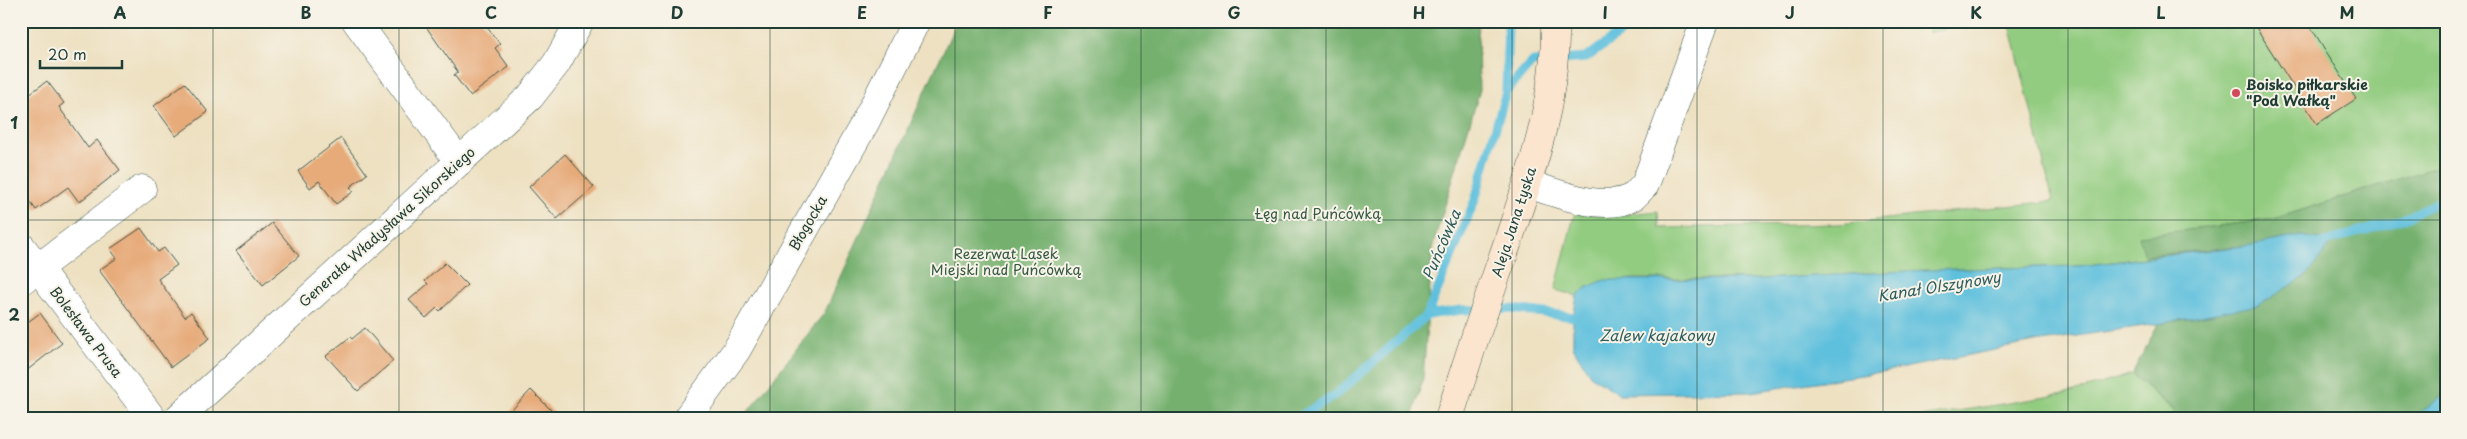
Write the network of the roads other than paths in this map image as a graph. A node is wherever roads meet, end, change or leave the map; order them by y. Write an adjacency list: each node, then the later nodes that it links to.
1 (356, 21): 6 (street)
2 (580, 21): 6 (street, Generała Władysława Sikorskiego)
3 (916, 21): 13 (street, Błogocka)
4 (1705, 21): 7 (street)
5 (1555, 33): 7 (street, Aleja Jana Łyska)
6 (458, 162): 12 (street, Generała Władysława Sikorskiego)
7 (1528, 184): 14 (street, Aleja Jana Łyska)
8 (142, 189): 10 (street)
9 (21, 246): 10 (street, Bolesława Prusa)
10 (30, 275): 11 (street, Bolesława Prusa)
11 (152, 418)
12 (178, 418)
13 (687, 418)
14 (1449, 418)

